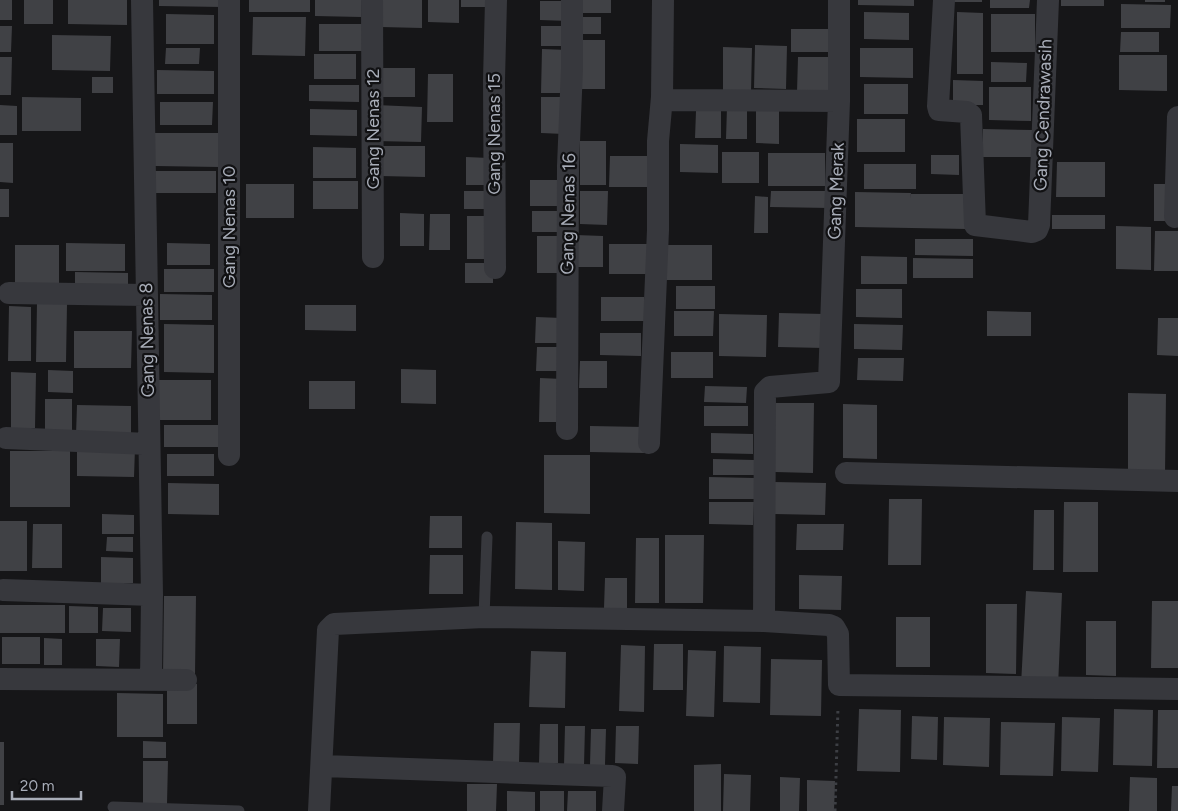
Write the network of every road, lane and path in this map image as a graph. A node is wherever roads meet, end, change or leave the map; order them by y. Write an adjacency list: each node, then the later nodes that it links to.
1 (142, 0): 17 (street, Gang Nenas 8)
2 (230, 0): 22 (street, Gang Nenas 10)
3 (372, 0): 14 (street, Gang Nenas 12)
4 (496, 0): 15 (street, Gang Nenas 15)
5 (572, 0): 18 (street, Gang Nenas 16)
6 (663, 0): 10 (street)
7 (839, 0): 11 (street, Gang Merak)
8 (944, 0): 9 (street, Gang Cendrawasih)
9 (1048, 0)
10 (662, 97): 11 (street); 20 (street)
11 (839, 101): 29 (street, Gang Merak)
12 (1178, 117): 13 (street)
13 (1175, 217)
14 (374, 257)
15 (495, 268)
16 (9, 293): 17 (street)
17 (146, 295): 21 (street, Gang Nenas 8)
18 (567, 429)
19 (6, 438): 21 (street)
20 (649, 443)
21 (149, 444): 27 (street, Gang Nenas 8)
22 (229, 455)
23 (846, 473): 24 (street)
24 (1178, 481)
25 (487, 537): 28 (lane)
26 (3, 590): 27 (street)
27 (152, 595): 31 (street, Gang Nenas 8)
28 (484, 617): 29 (street); 35 (street)
29 (764, 621): 33 (street)
30 (0, 679): 31 (street)
31 (148, 680): 32 (street)
32 (186, 680)
33 (839, 686): 34 (street); 40 (path)
34 (1178, 689)
35 (322, 766): 38 (street); 39 (street)
36 (113, 807): 37 (lane)
37 (239, 811)
38 (319, 811)
39 (613, 811)
40 (835, 811)

